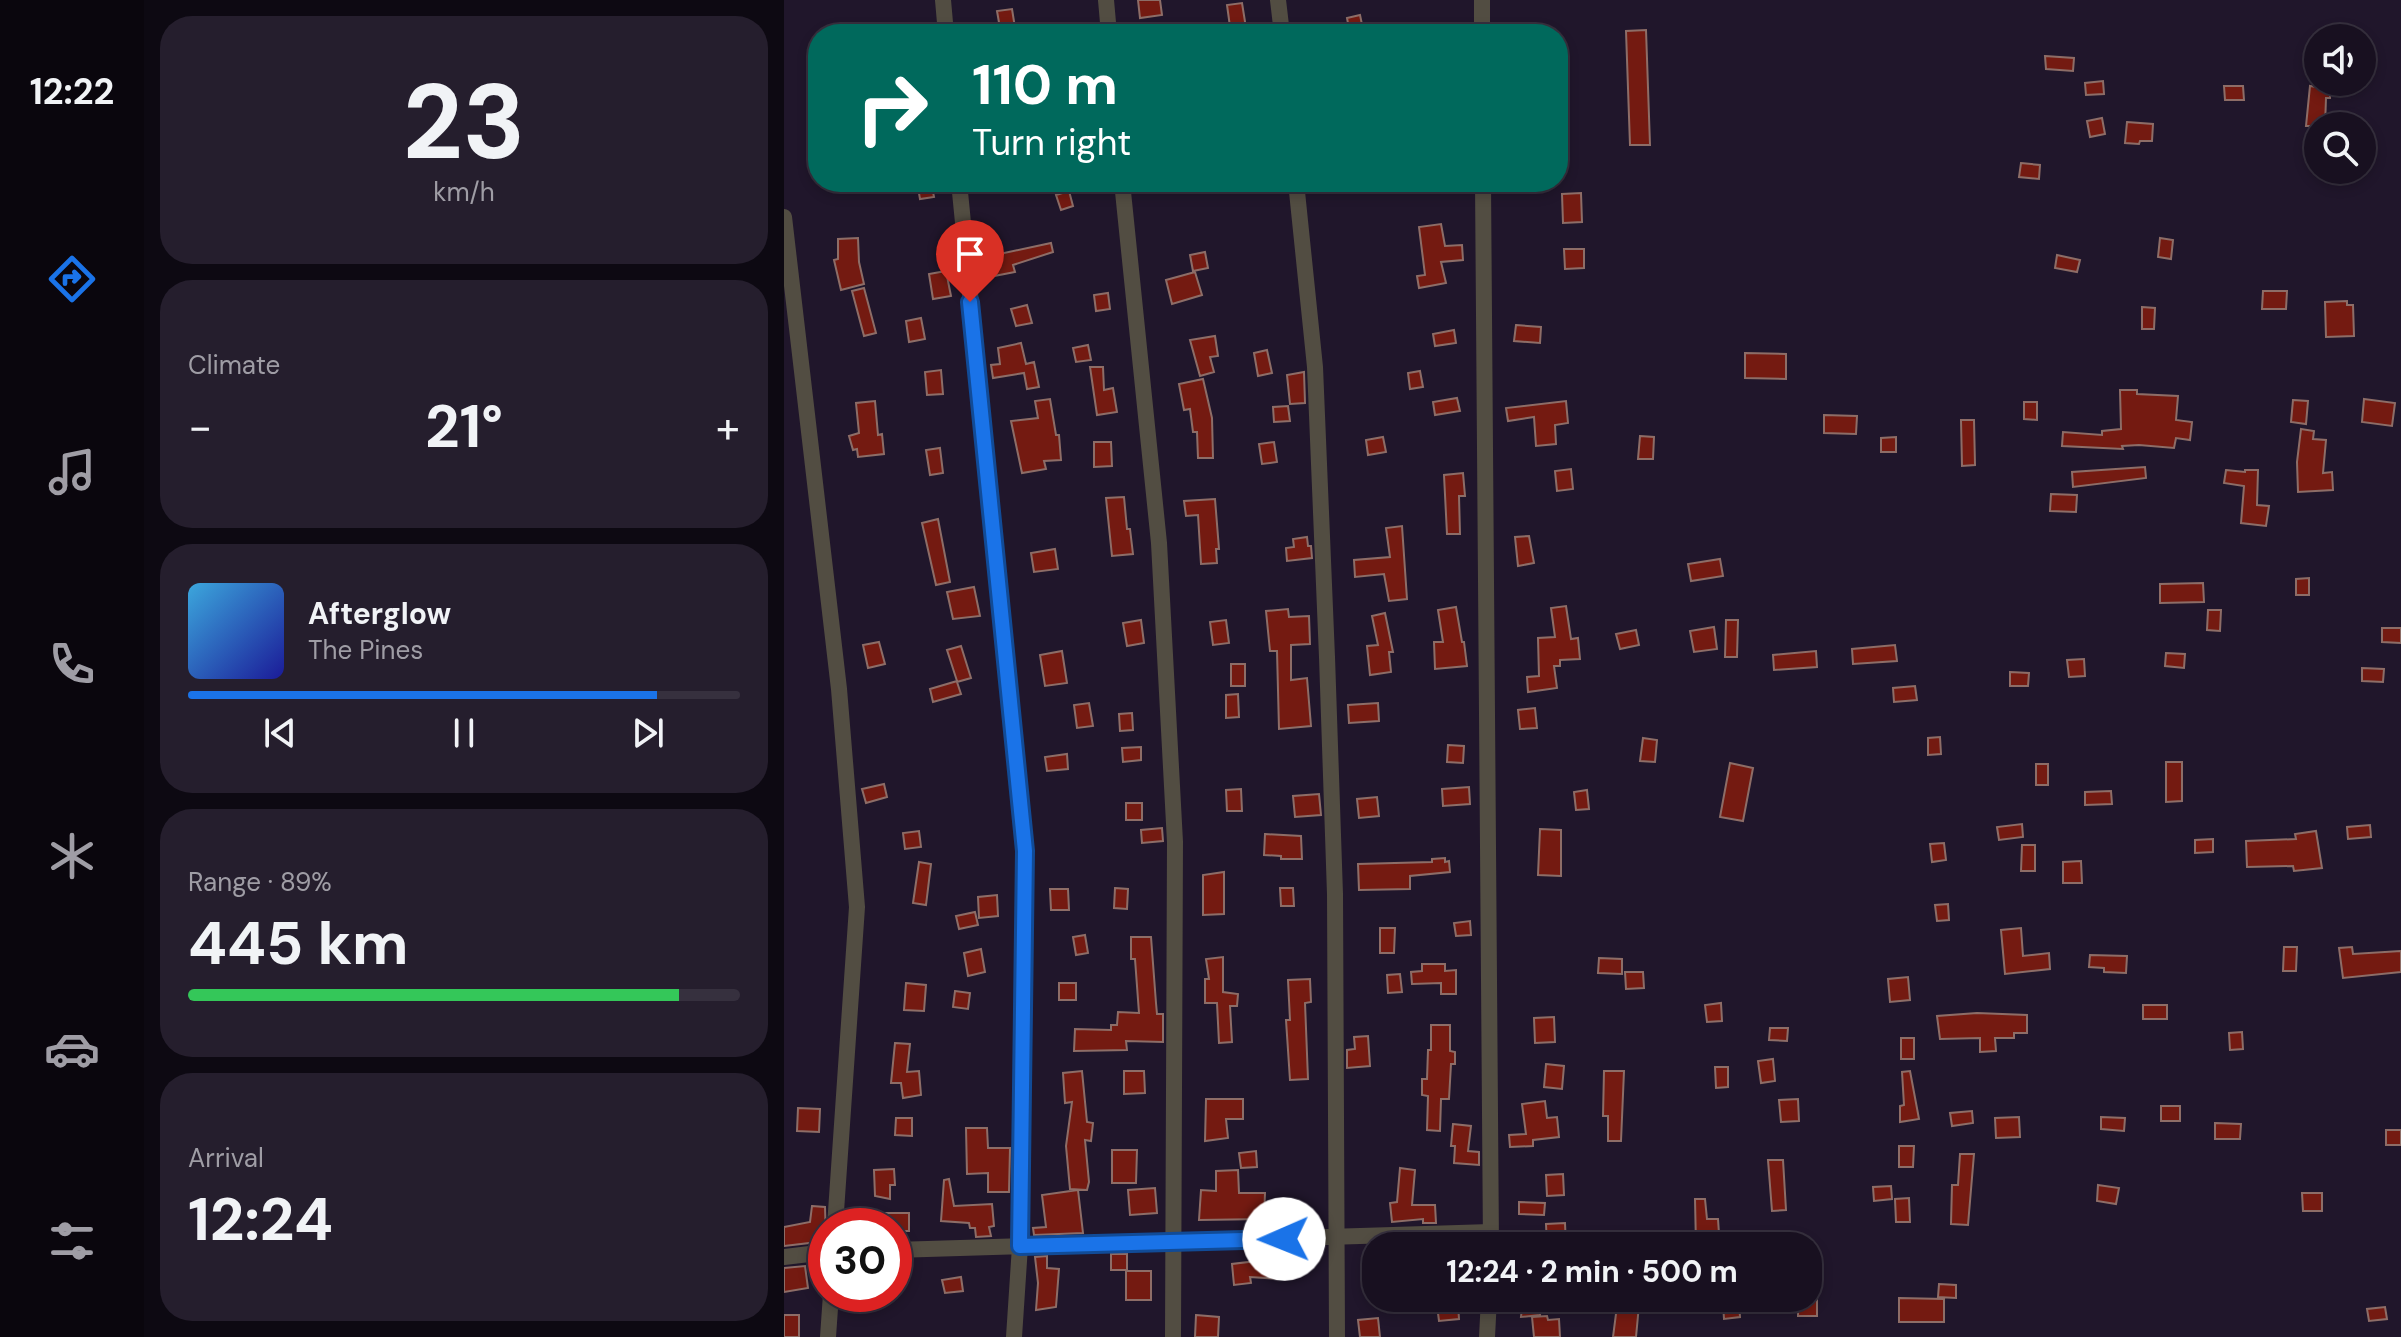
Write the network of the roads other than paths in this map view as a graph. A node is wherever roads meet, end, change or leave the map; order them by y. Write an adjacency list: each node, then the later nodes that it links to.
1 (943, 0): 5 (street)
2 (1106, 0): 6 (street)
3 (1278, 0): 7 (street)
4 (1482, 0): 8 (street)
5 (945, 24)
6 (1108, 24)
7 (1281, 24)
8 (1482, 24)
9 (960, 192): 19 (street)
10 (1123, 192): 18 (street)
11 (1297, 192): 16 (street)
12 (1483, 192): 15 (street)
13 (784, 217): 14 (street)
14 (836, 1208)
15 (1491, 1232)
16 (1338, 1239): 17 (street); 18 (street); 28 (street)
17 (1362, 1239)
18 (1175, 1241): 19 (street); 27 (street)
19 (1020, 1246): 20 (street); 26 (street)
20 (912, 1249)
21 (808, 1254): 22 (street)
22 (784, 1257)
23 (830, 1312): 25 (street)
24 (1488, 1312): 29 (street)
25 (828, 1337)
26 (1014, 1337)
27 (1173, 1337)
28 (1337, 1337)
29 (1487, 1337)

